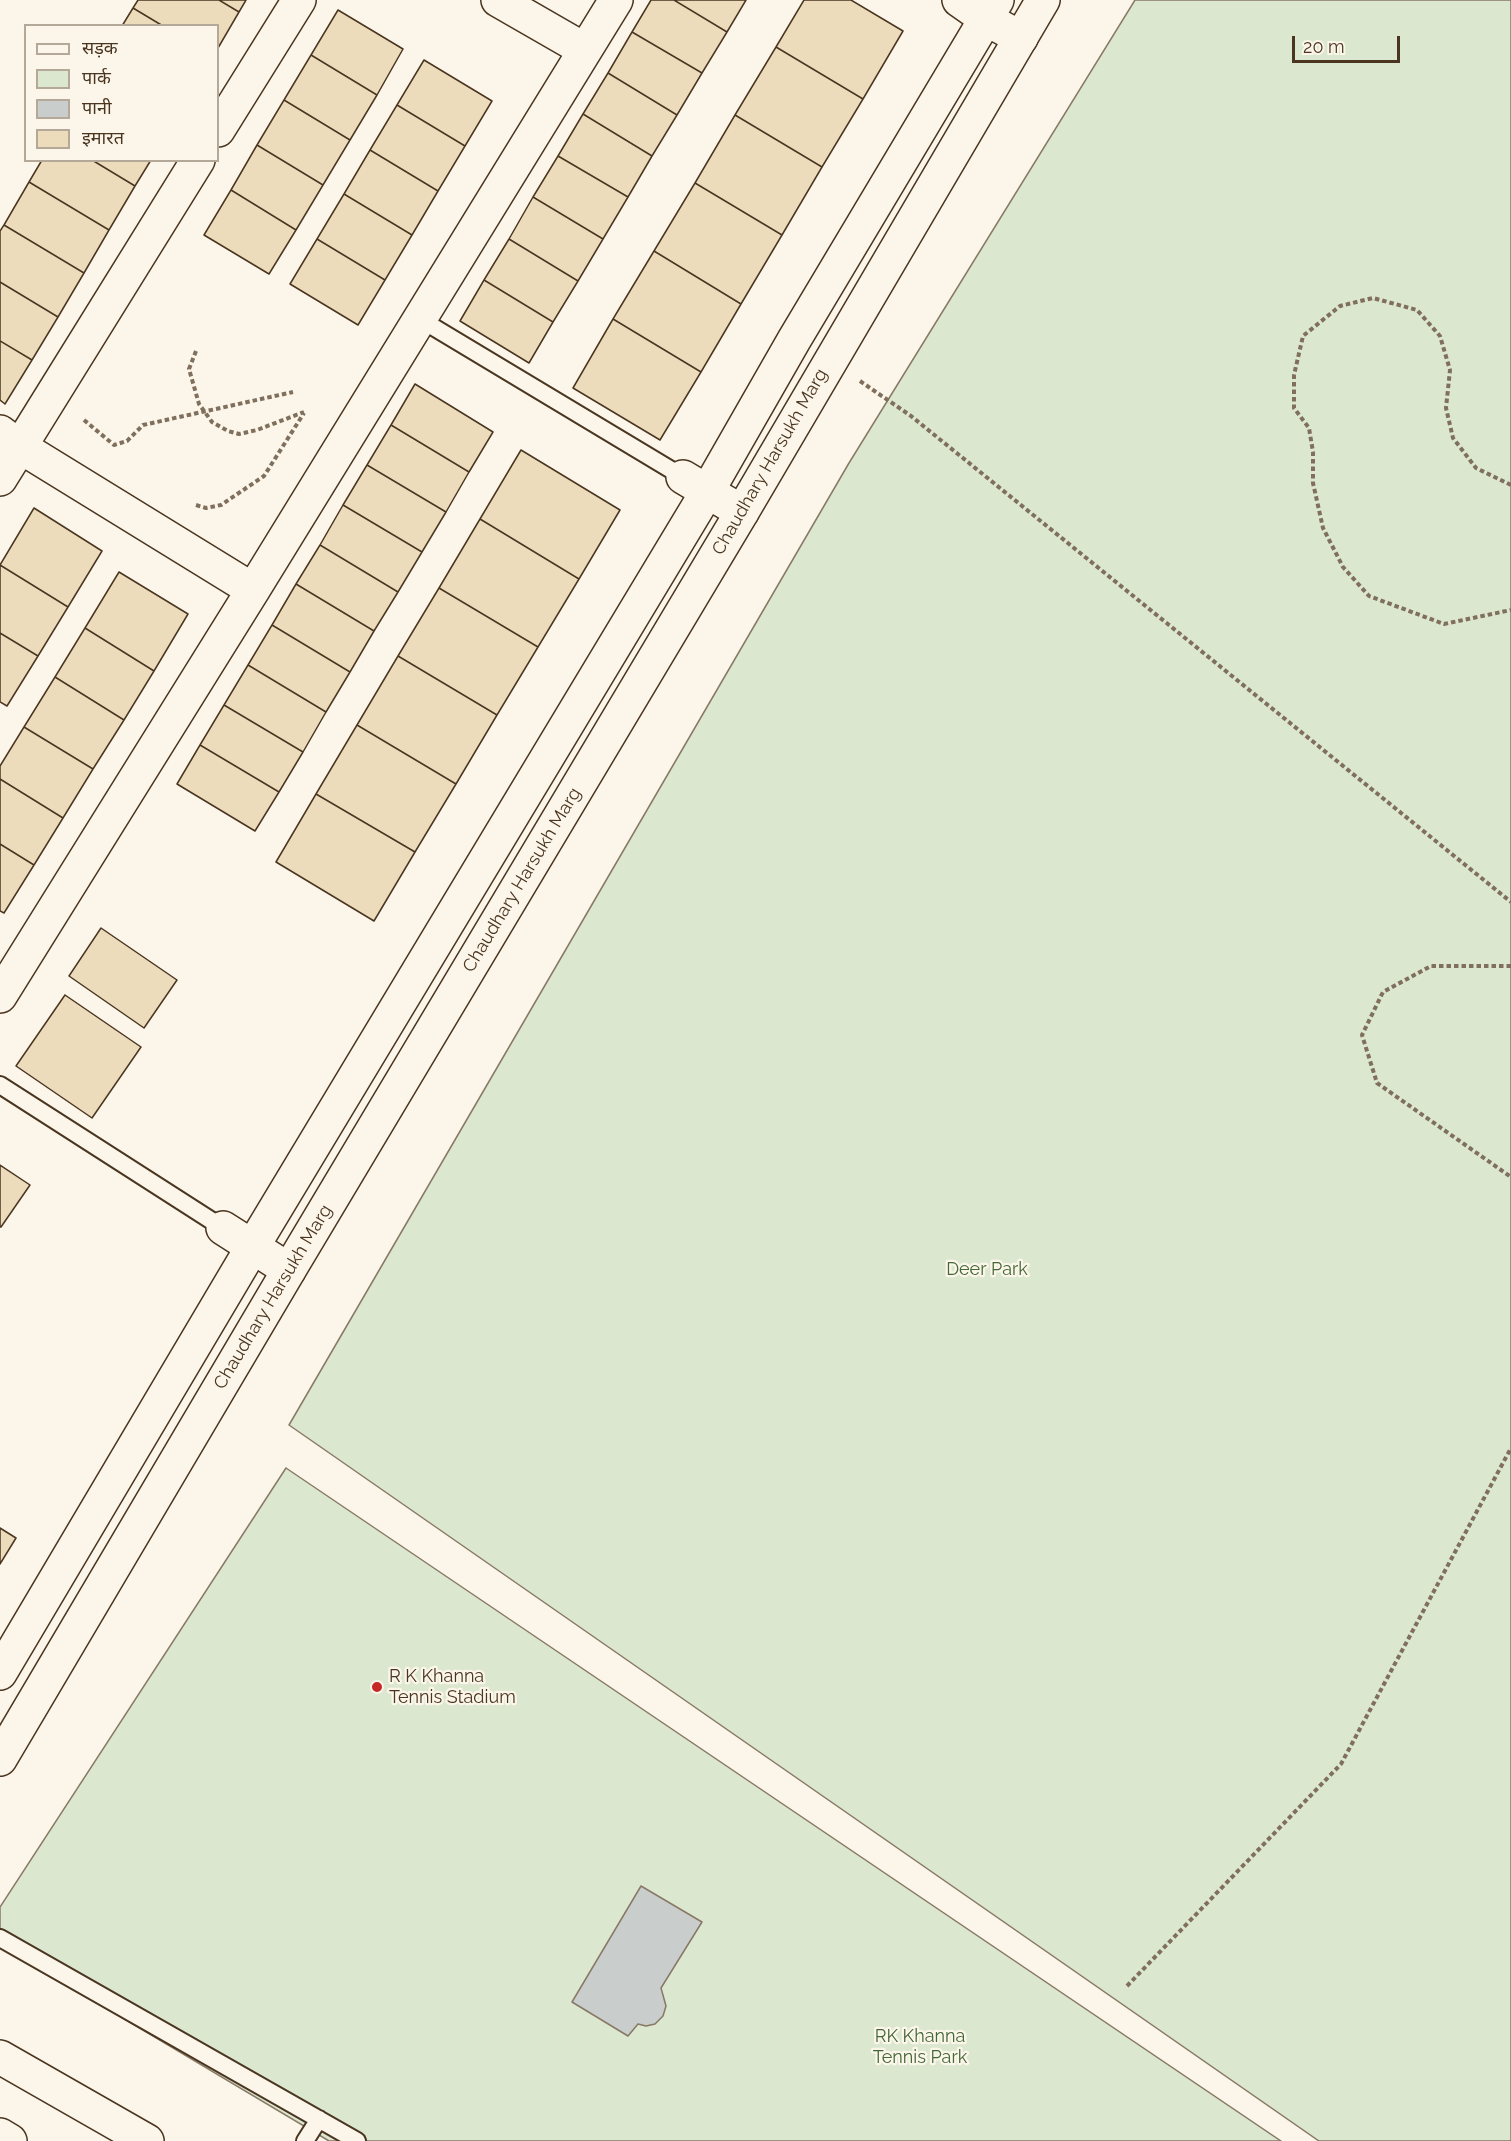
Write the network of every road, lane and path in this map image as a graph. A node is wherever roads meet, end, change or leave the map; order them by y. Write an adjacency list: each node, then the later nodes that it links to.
1 (299, 0): 9 (street)
2 (498, 0): 8 (street)
3 (616, 0): 8 (street)
4 (959, 0): 6 (street)
5 (1043, 0): 7 (street, Chaudhary Harsukh Marg)
6 (992, 9): 7 (street); 19 (street)
7 (1021, 38): 13 (street, Chaudhary Harsukh Marg)
8 (585, 50): 11 (street)
9 (219, 128)
10 (197, 162): 17 (street)
11 (420, 319): 19 (lane); 23 (street)
12 (196, 351): 15 (path)
13 (829, 360): 22 (street, Chaudhary Harsukh Marg); 25 (path)
14 (293, 392): 15 (path)
15 (204, 411): 16 (path); 21 (path)
16 (84, 420)
17 (10, 439): 18 (street); 23 (street)
18 (0, 479)
19 (695, 484): 22 (street); 31 (street)
20 (1511, 485): 24 (path)
21 (196, 505)
22 (742, 512): 32 (street, Chaudhary Harsukh Marg)
23 (253, 591): 27 (street)
24 (1511, 610)
25 (1511, 902)
26 (1511, 966): 29 (path)
27 (0, 996)
28 (0, 1085): 30 (lane)
29 (1511, 1177)
30 (223, 1228): 31 (street)
31 (253, 1246): 32 (street); 34 (street)
32 (289, 1270): 35 (street, Chaudhary Harsukh Marg)
33 (1511, 1448): 37 (path)
34 (0, 1673)
35 (0, 1759)
36 (0, 1938): 39 (lane)
37 (1127, 1986)
38 (0, 2057): 42 (street)
39 (319, 2119): 43 (lane); 44 (lane)
40 (0, 2135): 41 (street)
41 (10, 2141)
42 (147, 2141)
43 (305, 2141)
44 (357, 2141)

